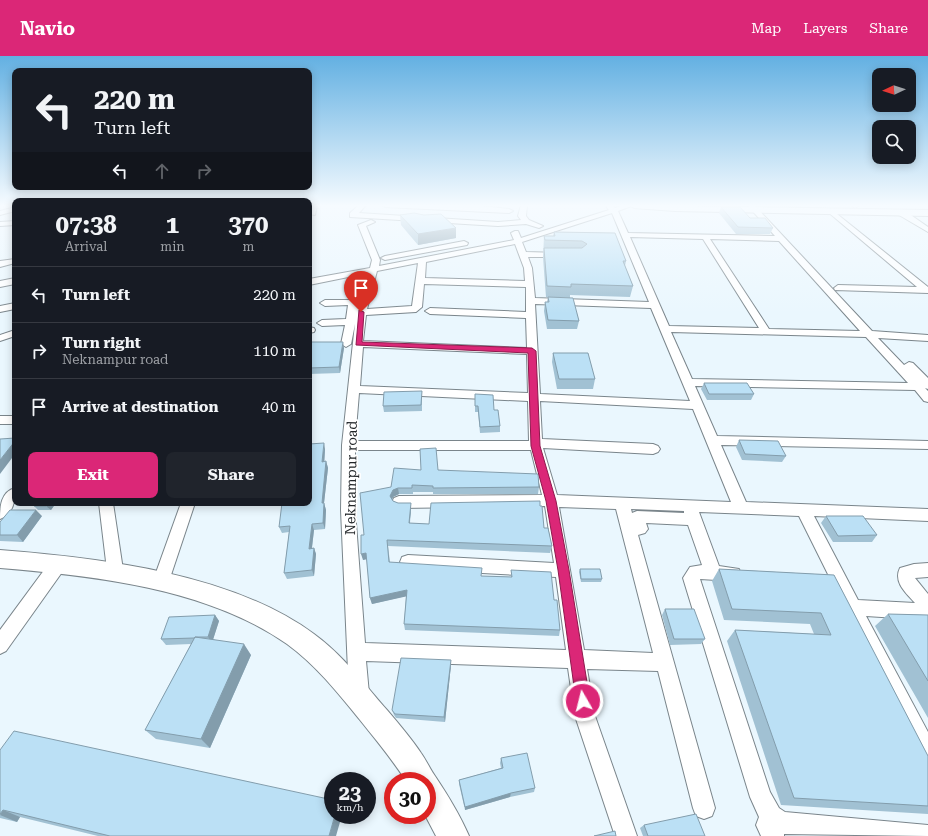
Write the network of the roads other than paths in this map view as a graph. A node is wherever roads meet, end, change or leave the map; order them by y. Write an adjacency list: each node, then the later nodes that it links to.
1 (367, 241): 15 (street)
2 (470, 241): 15 (street)
3 (493, 241): 12 (street)
4 (516, 241): 10 (street)
5 (628, 241): 27 (street)
6 (708, 241): 35 (street)
7 (784, 241): 37 (street)
8 (791, 241): 22 (street)
9 (867, 241): 24 (street)
10 (523, 254): 11 (street); 21 (street)
11 (573, 255)
12 (422, 261): 15 (street); 17 (street)
13 (12, 262): 14 (street)
14 (0, 264)
15 (374, 265): 16 (street); 18 (street); 31 (street, Neknampur road)
16 (312, 273)
17 (420, 280): 21 (street); 31 (street)
18 (312, 281)
19 (12, 282): 20 (street)
20 (0, 284)
21 (530, 284): 25 (street)
22 (838, 288): 24 (street); 38 (street)
23 (356, 290): 31 (street)
24 (927, 290)
25 (531, 301): 27 (street); 32 (street)
26 (326, 303): 31 (street)
27 (655, 305): 34 (street)
28 (12, 307): 29 (street)
29 (0, 309)
30 (430, 311): 32 (street)
31 (358, 312): 33 (street); 42 (street, Neknampur road)
32 (530, 315): 43 (street)
33 (322, 323)
34 (666, 329): 35 (street); 44 (street)
35 (766, 332): 37 (street)
36 (12, 334): 39 (street)
37 (868, 334): 38 (street); 45 (street)
38 (882, 336): 41 (street); 45 (street)
39 (0, 338): 40 (street)
40 (12, 338)
41 (928, 338)
42 (352, 344): 43 (street); 46 (street, Neknampur road)
43 (532, 351): 47 (street)
44 (687, 382): 45 (street); 49 (street)
45 (923, 386): 48 (street)
46 (354, 389): 47 (street); 53 (street, Neknampur road)
47 (533, 396): 49 (street); 54 (street)
48 (928, 398)
49 (697, 405): 52 (street)
50 (0, 420): 51 (street)
51 (12, 420)
52 (712, 440): 55 (street); 63 (street)
53 (348, 445): 54 (street); 84 (street, Neknampur road)
54 (536, 445): 56 (street); 58 (street)
55 (928, 446)
56 (653, 448)
57 (12, 497): 66 (street)
58 (551, 501): 59 (street); 60 (street); 73 (street)
59 (398, 502)
60 (622, 503): 65 (street); 68 (street)
61 (106, 506): 72 (street)
62 (187, 506): 79 (street)
63 (741, 508): 64 (street); 65 (street)
64 (804, 511): 67 (street); 78 (street)
65 (691, 512): 68 (street); 75 (street)
66 (0, 513)
67 (928, 515)
68 (629, 528): 86 (street)
69 (0, 559): 71 (street)
70 (408, 562): 73 (street)
71 (60, 563): 72 (street); 83 (street)
72 (115, 570): 79 (street)
73 (563, 570): 85 (street)
74 (928, 570): 80 (street)
75 (713, 573): 76 (street); 94 (street)
76 (753, 575)
77 (816, 578): 78 (street)
78 (839, 579): 81 (street)
79 (161, 581): 87 (street)
80 (928, 606)
81 (853, 607): 82 (street); 88 (street)
82 (928, 612)
83 (0, 645)
84 (357, 652): 85 (street); 87 (street, Neknampur road)
85 (577, 659): 86 (street); 93 (street)
86 (664, 662): 91 (street)
87 (360, 698): 89 (street)
88 (928, 748)
89 (417, 772)
90 (436, 806): 92 (street)
91 (704, 808)
92 (453, 836)
93 (626, 836)
94 (928, 836)

